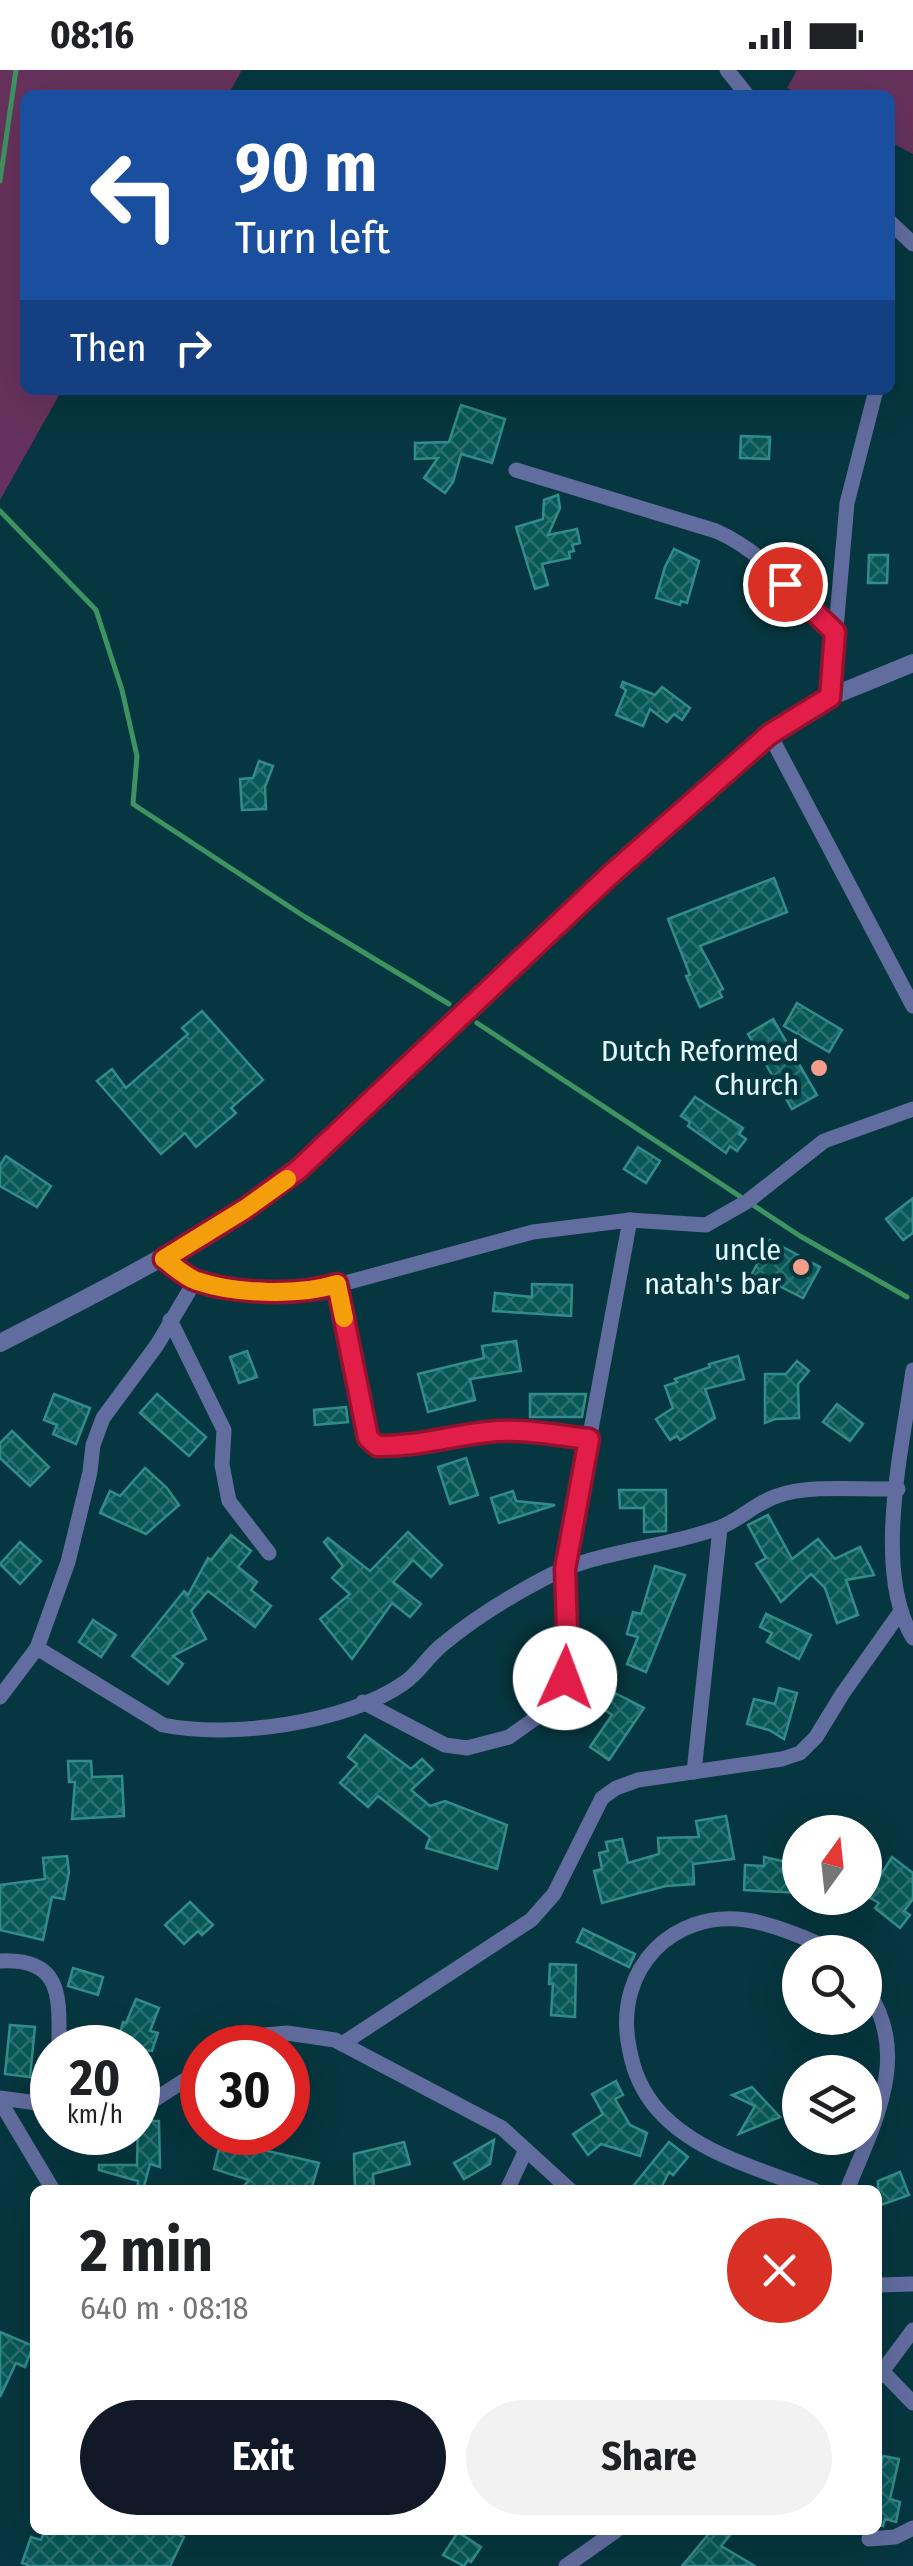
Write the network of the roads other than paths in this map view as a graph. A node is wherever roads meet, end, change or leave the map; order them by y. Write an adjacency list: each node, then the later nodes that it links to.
1 (727, 70): 2 (street)
2 (743, 90)
3 (875, 395): 5 (street)
4 (516, 470): 5 (street)
5 (835, 632): 7 (street)
6 (913, 663): 7 (street)
7 (830, 697): 8 (street)
8 (770, 734): 9 (street); 12 (street)
9 (913, 1006)
10 (913, 1109): 11 (street)
11 (630, 1220): 14 (street); 18 (street)
12 (164, 1259): 13 (street); 16 (street)
13 (195, 1280): 14 (street); 15 (street)
14 (337, 1284): 18 (street)
15 (170, 1320): 21 (street); 25 (street)
16 (0, 1343)
17 (913, 1370): 19 (street)
18 (589, 1439): 22 (street)
19 (898, 1489): 20 (street); 23 (street)
20 (720, 1528): 22 (street); 28 (street)
21 (269, 1553)
22 (565, 1569): 27 (street); 27 (street)
23 (902, 1611): 24 (street); 28 (street)
24 (913, 1638)
25 (37, 1648): 26 (street); 27 (street)
26 (0, 1697)
27 (363, 1702)
28 (694, 1772): 34 (street)
29 (786, 1935): 41 (street)
30 (0, 1961): 32 (street)
31 (882, 2016): 42 (street)
32 (59, 2025)
33 (310, 2034): 34 (street)
34 (342, 2044): 37 (street)
35 (0, 2100): 36 (street); 38 (street)
36 (30, 2102)
37 (526, 2150): 39 (street); 40 (street)
38 (50, 2185)
39 (509, 2185)
40 (564, 2185)
41 (801, 2185)
42 (849, 2185)
43 (882, 2284): 44 (street)
44 (913, 2284)
45 (913, 2330): 46 (street)
46 (882, 2371)
47 (882, 2376): 48 (street)
48 (913, 2403)
49 (913, 2528): 51 (street)
50 (610, 2535): 52 (street)
51 (870, 2539)
52 (572, 2564)

